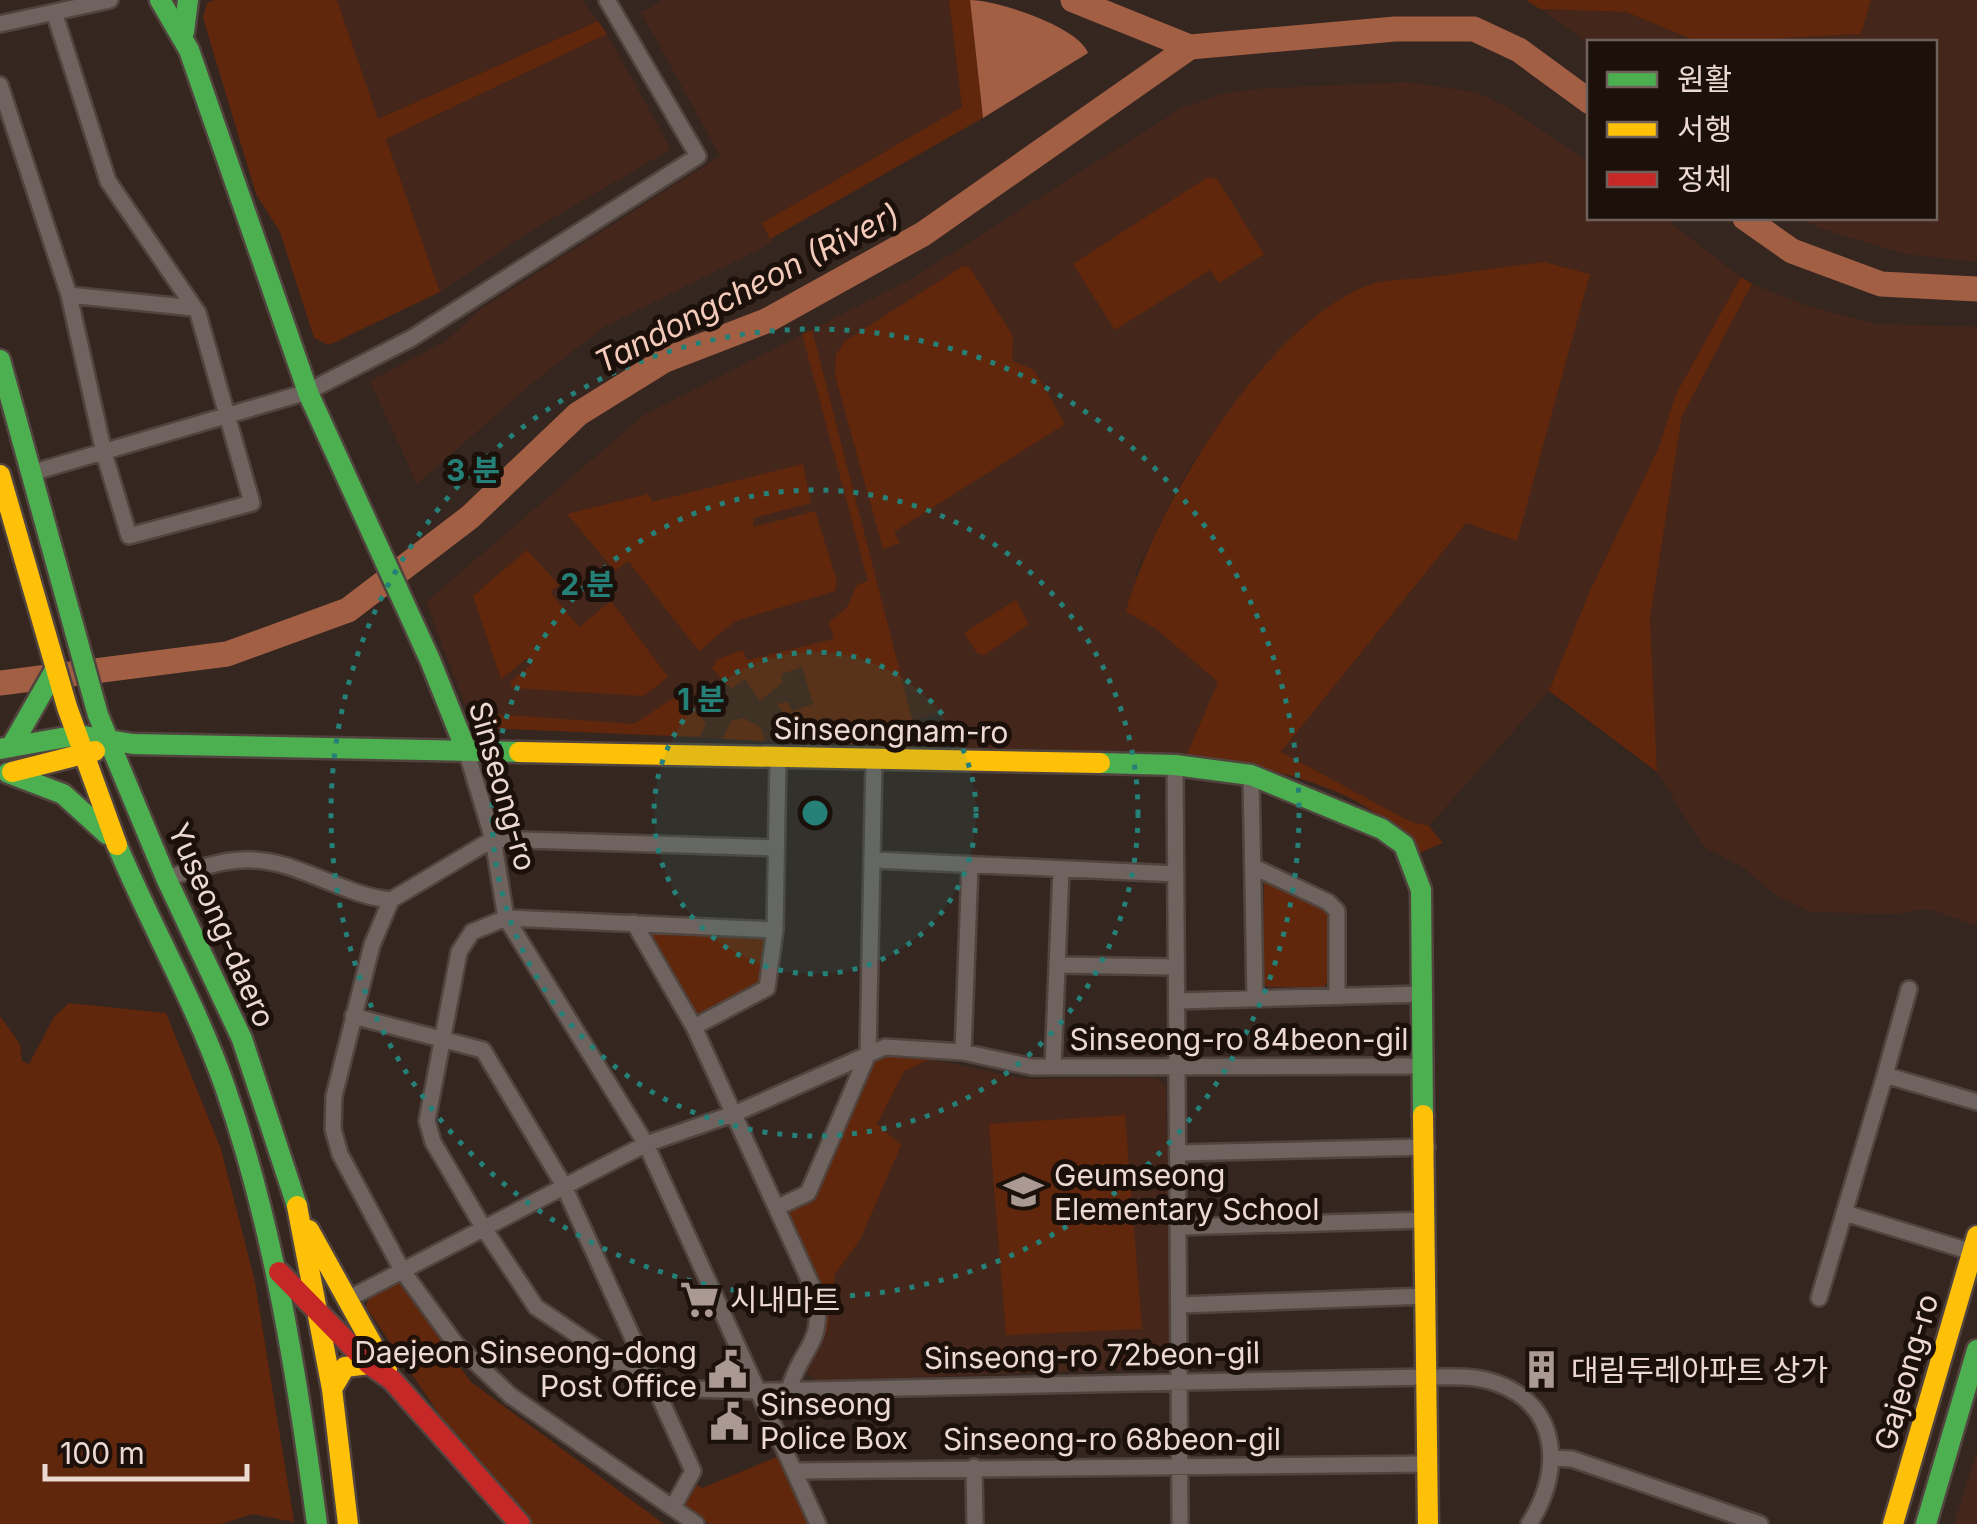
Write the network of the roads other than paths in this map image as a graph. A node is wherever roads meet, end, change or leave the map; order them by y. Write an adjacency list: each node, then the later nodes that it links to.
1 (110, 0): 6 (street)
2 (188, 0): 5 (street); 8 (street)
3 (196, 0): 8 (street)
4 (607, 0): 13 (street)
5 (156, 1): 8 (street)
6 (54, 12): 7 (street); 11 (street)
7 (0, 24)
8 (181, 29): 13 (street, Sinseong-ro)
9 (0, 85): 10 (street)
10 (70, 295): 11 (street); 15 (street)
11 (194, 308): 14 (street)
12 (0, 360): 16 (street, Yuseong-daero)
13 (308, 392): 14 (street); 22 (street, Sinseong-ro)
14 (227, 419): 15 (street); 15 (street)
15 (104, 452): 16 (street)
16 (31, 474): 20 (street, Yuseong-daero)
17 (0, 477): 18 (street, Yuseong-daero)
18 (55, 670): 19 (street, Yuseong-daero); 21 (street)
19 (75, 727): 20 (street, Sinseongnam-ro); 21 (street); 23 (street, Yuseong-daero)
20 (110, 742): 22 (street, Sinseongnam-ro); 23 (street); 37 (street, Yuseong-daero)
21 (6, 748)
22 (466, 750): 24 (street, Sinseongnam-ro); 29 (street, Sinseong-ro)
23 (86, 757): 27 (street); 30 (street, Yuseong-daero)
24 (778, 758): 25 (street, Sinseongnam-ro); 31 (street)
25 (874, 761): 26 (street, Sinseongnam-ro); 32 (street)
26 (1175, 765): 28 (street, Sinseongnam-ro); 36 (street)
27 (4, 774): 30 (street)
28 (1251, 775): 34 (street); 45 (street, Sinseongnam-ro)
29 (493, 839): 31 (street); 38 (street); 39 (street, Sinseong-ro)
30 (115, 843): 72 (street, Yuseong-daero)
31 (776, 848): 41 (street)
32 (875, 860): 33 (street); 53 (street)
33 (970, 865): 35 (street); 52 (street)
34 (1254, 867): 46 (street); 47 (street)
35 (1061, 870): 36 (street); 42 (street, Sinseong-ro 84beon-gil)
36 (1176, 874): 43 (street)
37 (166, 878): 38 (street); 64 (street, Yuseong-daero)
38 (391, 900): 49 (street)
39 (506, 918): 40 (street); 51 (street); 60 (street, Sinseong-ro)
40 (634, 923): 41 (street); 50 (street)
41 (775, 930): 50 (street)
42 (1057, 965): 43 (street); 54 (street, Sinseong-ro 84beon-gil)
43 (1176, 968): 48 (street)
44 (1908, 989): 57 (street)
45 (1422, 994): 46 (street); 55 (street, Sinseongnam-ro)
46 (1338, 996): 47 (street)
47 (1255, 998): 48 (street)
48 (1176, 1000): 56 (street)
49 (353, 1016): 51 (street); 71 (street)
50 (694, 1027): 59 (street)
51 (442, 1041): 63 (street); 68 (street)
52 (963, 1052): 53 (street, Sinseong-ro 84beon-gil); 54 (street, Sinseong-ro 84beon-gil)
53 (868, 1054): 59 (street, Sinseong-ro 84beon-gil); 65 (street)
54 (1053, 1066): 56 (street, Sinseong-ro 84beon-gil)
55 (1425, 1066): 56 (street, Sinseong-ro 84beon-gil); 61 (street, Sinseongnam-ro)
56 (1177, 1070): 62 (street)
57 (1884, 1075): 58 (street); 66 (street)
58 (1977, 1102)
59 (736, 1113): 60 (street, Sinseong-ro 84beon-gil); 65 (street)
60 (646, 1144): 63 (street, Sinseong-ro 84beon-gil); 86 (street, Sinseong-ro)
61 (1426, 1147): 62 (street); 67 (street, Sinseongnam-ro)
62 (1178, 1153): 69 (street)
63 (563, 1184): 68 (street, Sinseong-ro 84beon-gil); 83 (street)
64 (297, 1206): 74 (street, Yuseong-daero); 76 (street)
65 (778, 1207): 85 (street)
66 (1844, 1213): 70 (street); 75 (street)
67 (1427, 1220): 69 (street); 73 (street, Sinseongnam-ro)
68 (483, 1228): 71 (street, Sinseong-ro 84beon-gil); 83 (street)
69 (1178, 1228): 77 (street)
70 (1974, 1244): 103 (street, Gajeong-ro)
71 (402, 1270): 76 (street, Sinseong-ro 84beon-gil); 92 (street)
72 (279, 1272): 74 (street); 93 (street, Yuseong-daero)
73 (1426, 1296): 77 (street); 80 (street, Sinseongnam-ro)
74 (316, 1298): 76 (street); 79 (street); 84 (street, Yuseong-daero)
75 (1819, 1298)
76 (346, 1300): 82 (street)
77 (1179, 1305): 81 (street)
78 (1977, 1350): 104 (street, Gajeong-ro)
79 (369, 1364): 82 (street); 84 (street)
80 (1426, 1377): 81 (street, Sinseong-ro 72beon-gil); 87 (street); 88 (street, Sinseongnam-ro)
81 (1179, 1379): 85 (street, Sinseong-ro 72beon-gil); 90 (street)
82 (392, 1380): 95 (street)
83 (656, 1388): 86 (street, Sinseong-ro 72beon-gil); 92 (street)
84 (332, 1389): 94 (street, Yuseong-daero)
85 (790, 1390): 86 (street, Sinseong-ro 72beon-gil)
86 (759, 1391): 91 (street, Sinseong-ro)
87 (1552, 1458): 101 (street); 102 (street)
88 (1427, 1464): 90 (street, Sinseong-ro 68beon-gil); 100 (street, Sinseongnam-ro)
89 (974, 1466): 90 (street, Sinseong-ro 68beon-gil); 91 (street, Sinseong-ro 68beon-gil); 98 (street)
90 (1180, 1466): 99 (street)
91 (796, 1471): 97 (street, Sinseong-ro)
92 (673, 1507): 96 (street)
93 (316, 1524)
94 (348, 1524)
95 (520, 1524)
96 (696, 1524)
97 (818, 1524)
98 (975, 1524)
99 (1180, 1524)
100 (1428, 1524)
101 (1529, 1524)
102 (1760, 1524)
103 (1893, 1524)
104 (1926, 1524)

